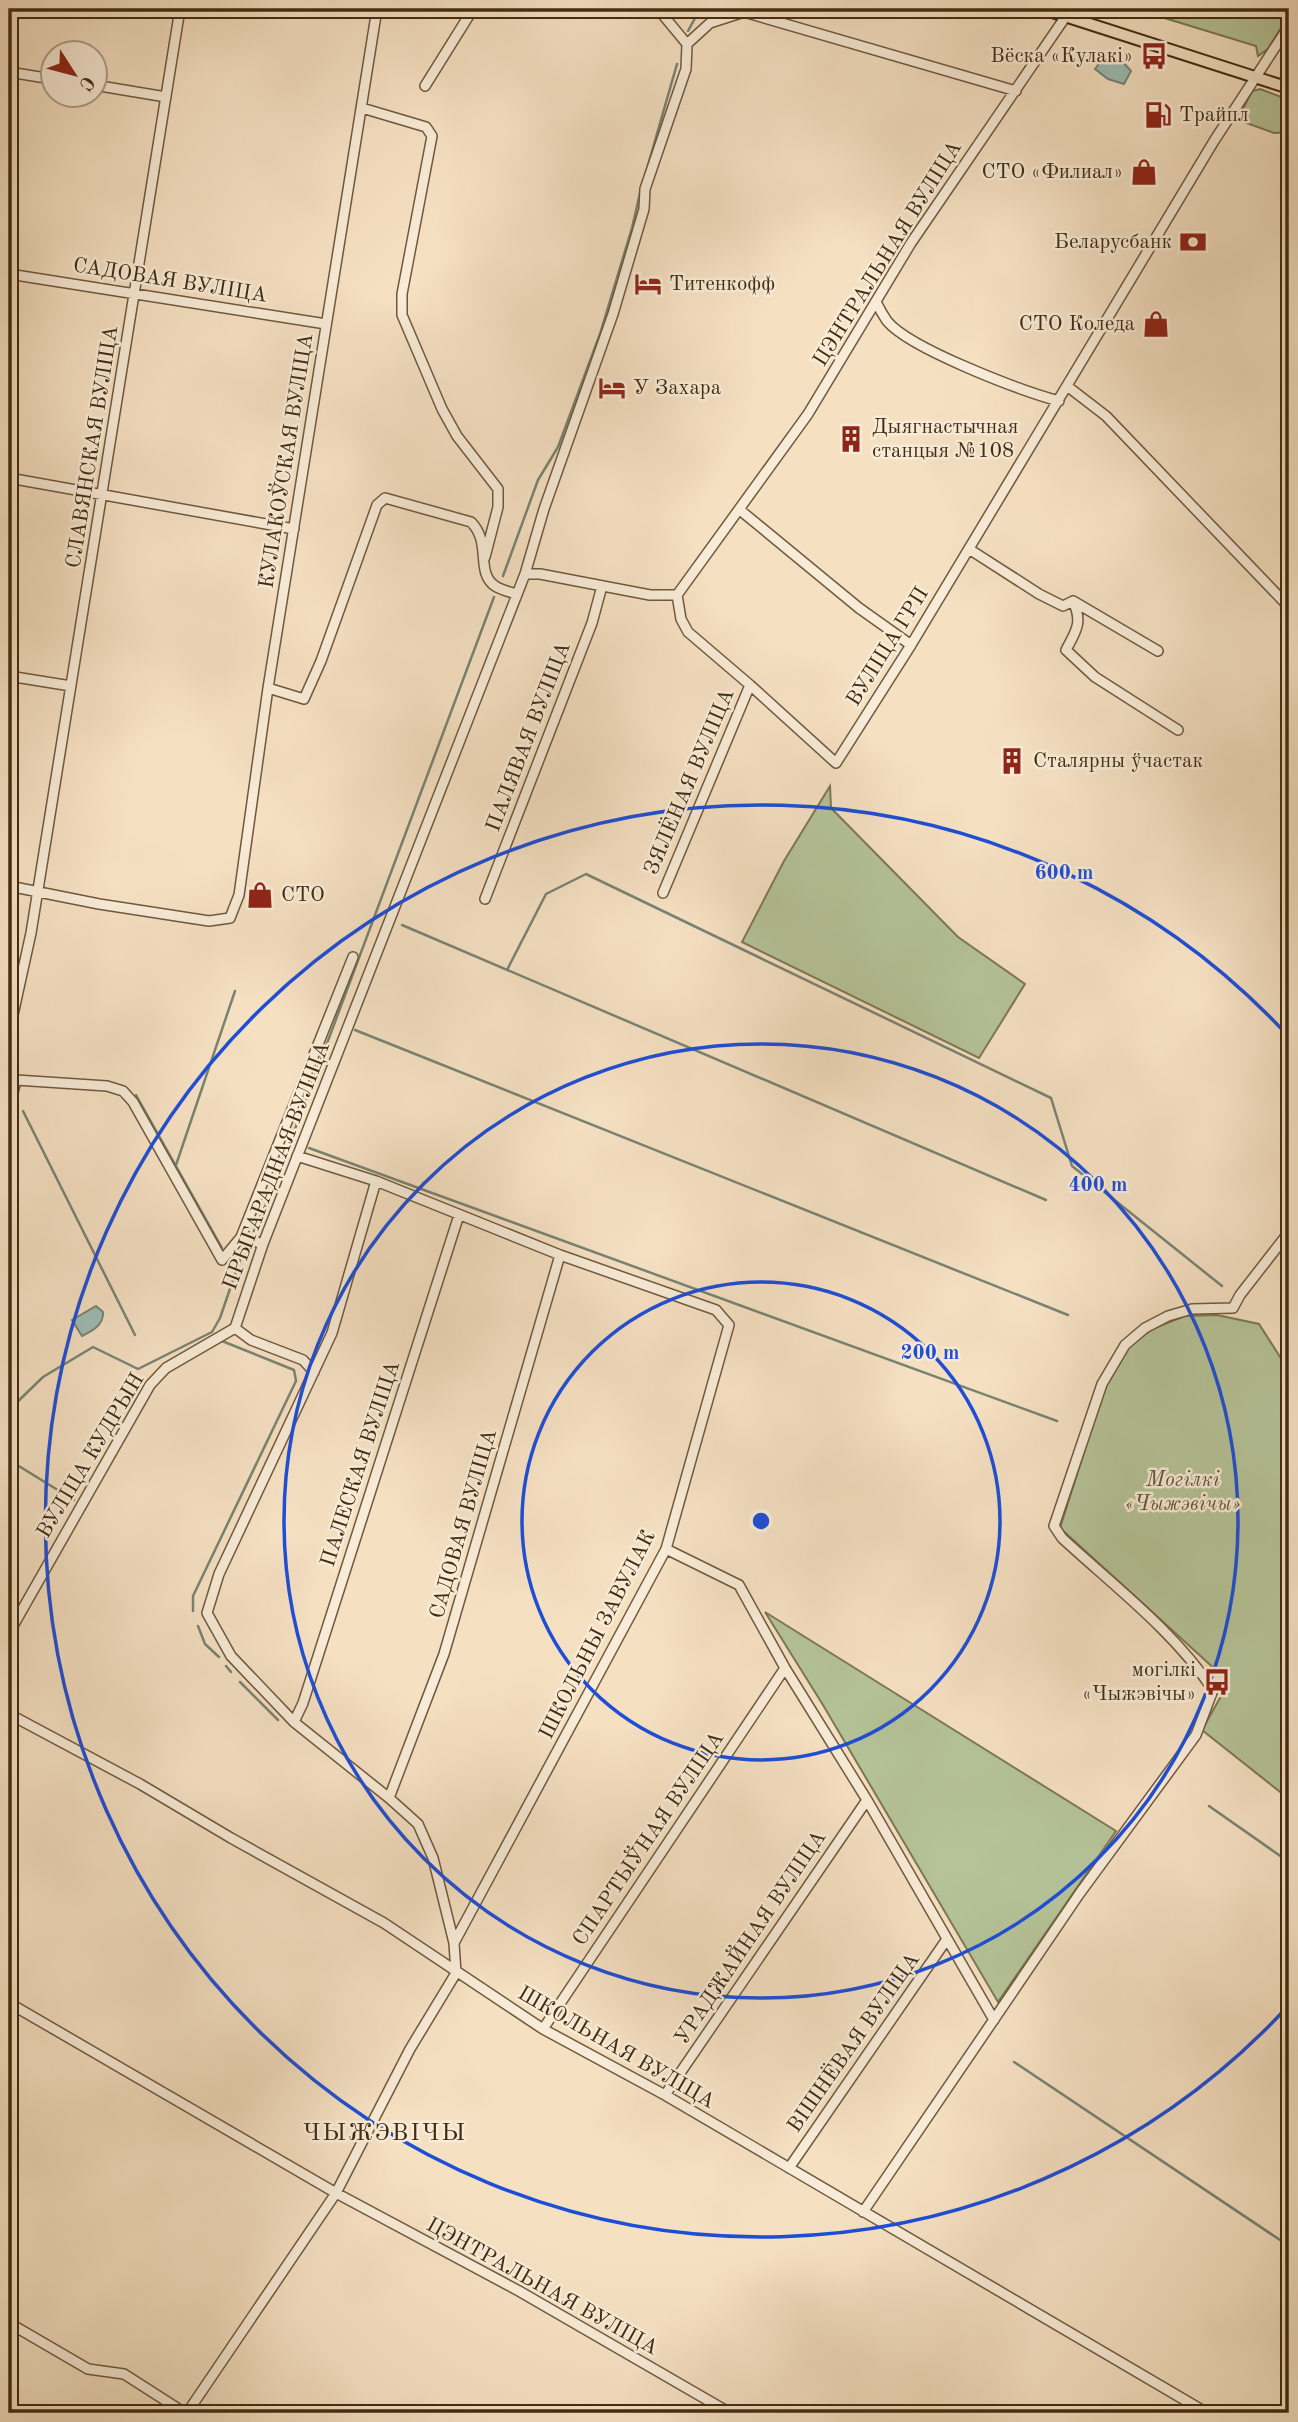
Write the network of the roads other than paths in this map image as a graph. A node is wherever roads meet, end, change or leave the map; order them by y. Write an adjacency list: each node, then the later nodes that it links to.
1 (180, 9): 16 (street, СЛАВЯНСКАЯ ВУЛІЦА)
2 (377, 9): 17 (street, КУЛАКОЎСКАЯ ВУЛІЦА)
3 (473, 9): 12 (street)
4 (658, 9): 8 (street)
5 (1043, 9): 6 (main road)
6 (1072, 14): 10 (main road); 15 (street, ЦЭНТРАЛЬНАЯ ВУЛІЦА)
7 (1289, 26): 10 (street, ВУЛІЦА ГРП)
8 (687, 44): 15 (street); 30 (street)
9 (9, 72): 11 (street)
10 (1256, 76): 14 (main road); 22 (street, ВУЛІЦА ГРП)
11 (38, 77)
12 (425, 86)
13 (108, 87): 16 (street)
14 (1289, 88)
15 (1016, 91): 20 (street, ЦЭНТРАЛЬНАЯ ВУЛІЦА)
16 (166, 97): 19 (street, СЛАВЯНСКАЯ ВУЛІЦА)
17 (366, 109): 21 (street, КУЛАКОЎСКАЯ ВУЛІЦА); 29 (street)
18 (9, 274): 19 (street, САДОВАЯ ВУЛІЦА)
19 (135, 294): 21 (street, САДОВАЯ ВУЛІЦА); 25 (street, СЛАВЯНСКАЯ ВУЛІЦА)
20 (876, 302): 23 (street); 26 (street, ЦЭНТРАЛЬНАЯ ВУЛІЦА)
21 (326, 324): 27 (street, КУЛАКОЎСКАЯ ВУЛІЦА)
22 (1071, 389): 23 (street, ВУЛІЦА ГРП); 35 (street)
23 (1059, 401): 28 (street, ВУЛІЦА ГРП)
24 (9, 478): 25 (street)
25 (103, 495): 27 (street); 40 (street, СЛАВЯНСКАЯ ВУЛІЦА)
26 (740, 510): 33 (street, ЦЭНТРАЛЬНАЯ ВУЛІЦА); 36 (street)
27 (294, 529): 41 (street, КУЛАКОЎСКАЯ ВУЛІЦА)
28 (969, 549): 34 (street); 36 (street, ВУЛІЦА ГРП)
29 (485, 557): 32 (street); 41 (street)
30 (525, 573): 31 (street); 32 (street)
31 (602, 586): 33 (street); 46 (street, ПАЛЯВАЯ ВУЛІЦА)
32 (516, 594): 51 (street, ПРЫГАРАДНАЯ ВУЛІЦА)
33 (677, 595): 39 (street)
34 (1073, 601): 37 (street); 42 (street)
35 (1289, 607)
36 (911, 645): 39 (street, ВУЛІЦА ГРП)
37 (1158, 651)
38 (9, 676): 40 (street)
39 (750, 685): 45 (street, ЗЯЛЁНАЯ ВУЛІЦА)
40 (71, 686): 44 (street, СЛАВЯНСКАЯ ВУЛІЦА)
41 (271, 689): 44 (street, КУЛАКОЎСКАЯ ВУЛІЦА)
42 (1178, 730)
43 (9, 886): 44 (street)
44 (37, 890): 48 (street, СЛАВЯНСКАЯ ВУЛІЦА)
45 (663, 893)
46 (485, 899)
47 (353, 957): 55 (street)
48 (9, 1033)
49 (13, 1078): 50 (street); 55 (street)
50 (9, 1109)
51 (298, 1156): 52 (street); 56 (street, ПРЫГАРАДНАЯ ВУЛІЦА)
52 (376, 1181): 53 (street); 59 (street)
53 (459, 1215): 57 (street); 64 (street, ПАЛЕСКАЯ ВУЛІЦА)
54 (1289, 1232): 71 (street)
55 (241, 1237): 56 (street)
56 (263, 1244): 58 (street, ПРЫГАРАДНАЯ ВУЛІЦА)
57 (560, 1255): 60 (street, ШКОЛЬНЫ ЗАВУЛАК); 65 (street, САДОВАЯ ВУЛІЦА)
58 (235, 1328): 59 (street); 61 (street, ВУЛІЦА КУДРЫН)
59 (314, 1372): 64 (street)
60 (666, 1549): 62 (street); 68 (street, ШКОЛЬНЫ ЗАВУЛАК)
61 (9, 1633)
62 (785, 1668): 66 (street); 72 (street, СПАРТЫЎНАЯ ВУЛІЦА)
63 (9, 1714): 69 (street, ШКОЛЬНАЯ ВУЛІЦА)
64 (294, 1722): 65 (street)
65 (389, 1798): 68 (street)
66 (867, 1800): 67 (street); 73 (street, УРАДЖАЙНАЯ ВУЛІЦА)
67 (947, 1939): 71 (street); 74 (street, ВІШНЁВАЯ ВУЛІЦА)
68 (454, 1943): 69 (street)
69 (456, 1973): 72 (street, ШКОЛЬНАЯ ВУЛІЦА); 75 (street)
70 (9, 2003): 75 (street, ЦЭНТРАЛЬНАЯ ВУЛІЦА)
71 (994, 2020): 76 (street)
72 (542, 2029): 73 (street, ШКОЛЬНАЯ ВУЛІЦА)
73 (665, 2095): 74 (street, ШКОЛЬНАЯ ВУЛІЦА)
74 (789, 2168): 76 (street, ШКОЛЬНАЯ ВУЛІЦА)
75 (336, 2193): 78 (street); 79 (street, ЦЭНТРАЛЬНАЯ ВУЛІЦА)
76 (863, 2212): 80 (street, ШКОЛЬНАЯ ВУЛІЦА)
77 (9, 2323): 78 (street)
78 (186, 2413)
79 (730, 2413)
80 (1207, 2413)

